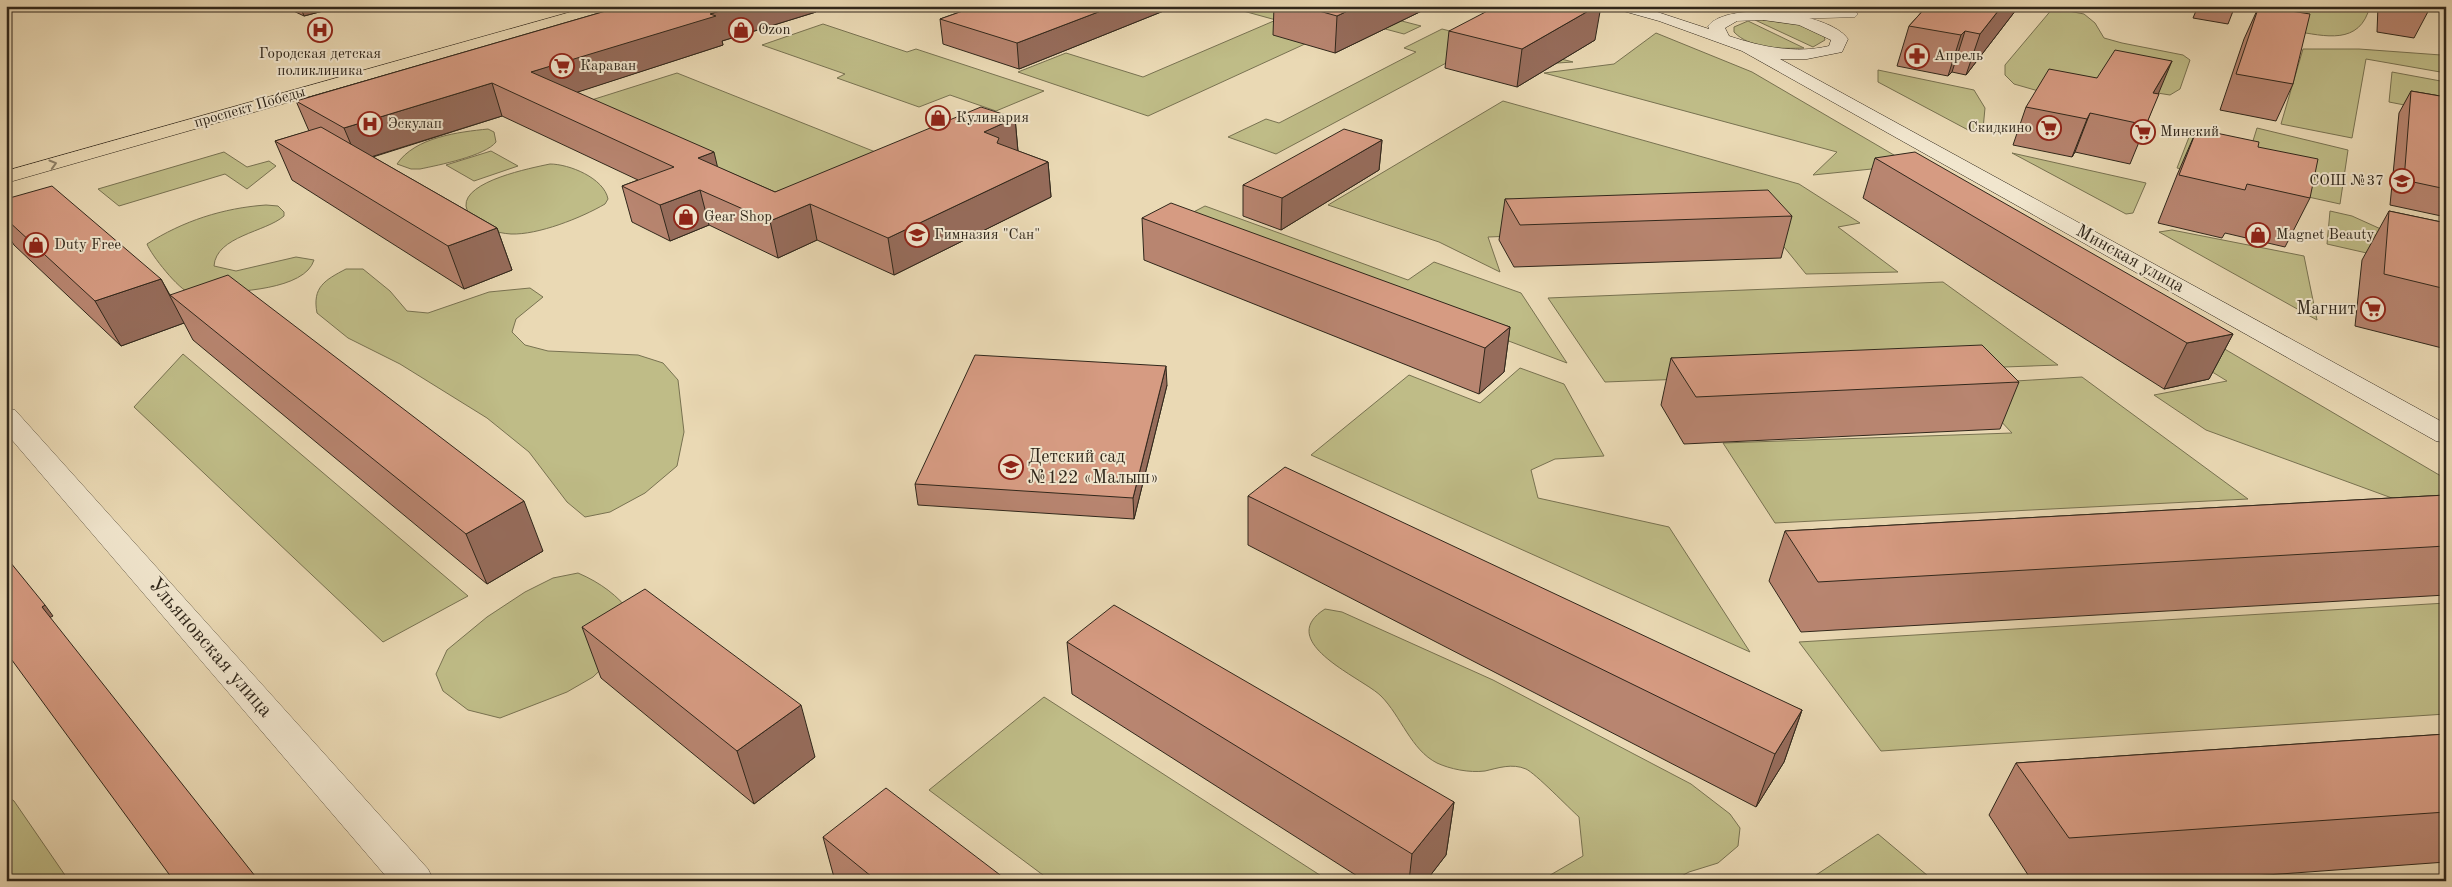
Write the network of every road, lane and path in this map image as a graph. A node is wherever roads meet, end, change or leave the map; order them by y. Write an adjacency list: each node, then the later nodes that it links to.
1 (572, 6): 13 (main road, проспект Победы)
2 (610, 6): 14 (main road, проспект Победы, one-way to 2)
3 (1620, 6): 7 (main road)
4 (1853, 10): 5 (main road); 9 (main road)
5 (1763, 15): 6 (main road); 9 (main road)
6 (1734, 17): 7 (main road); 8 (main road)
7 (1665, 18): 8 (main road)
8 (1723, 39): 10 (main road)
9 (1840, 39): 11 (main road)
10 (1750, 50): 11 (main road); 12 (main road, Минская улица)
11 (1819, 54): 12 (main road)
12 (1815, 82): 16 (main road, Минская улица)
13 (6, 163)
14 (6, 177)
15 (6, 416): 17 (main road, Ульяновская улица)
16 (2446, 435)
17 (414, 881)

